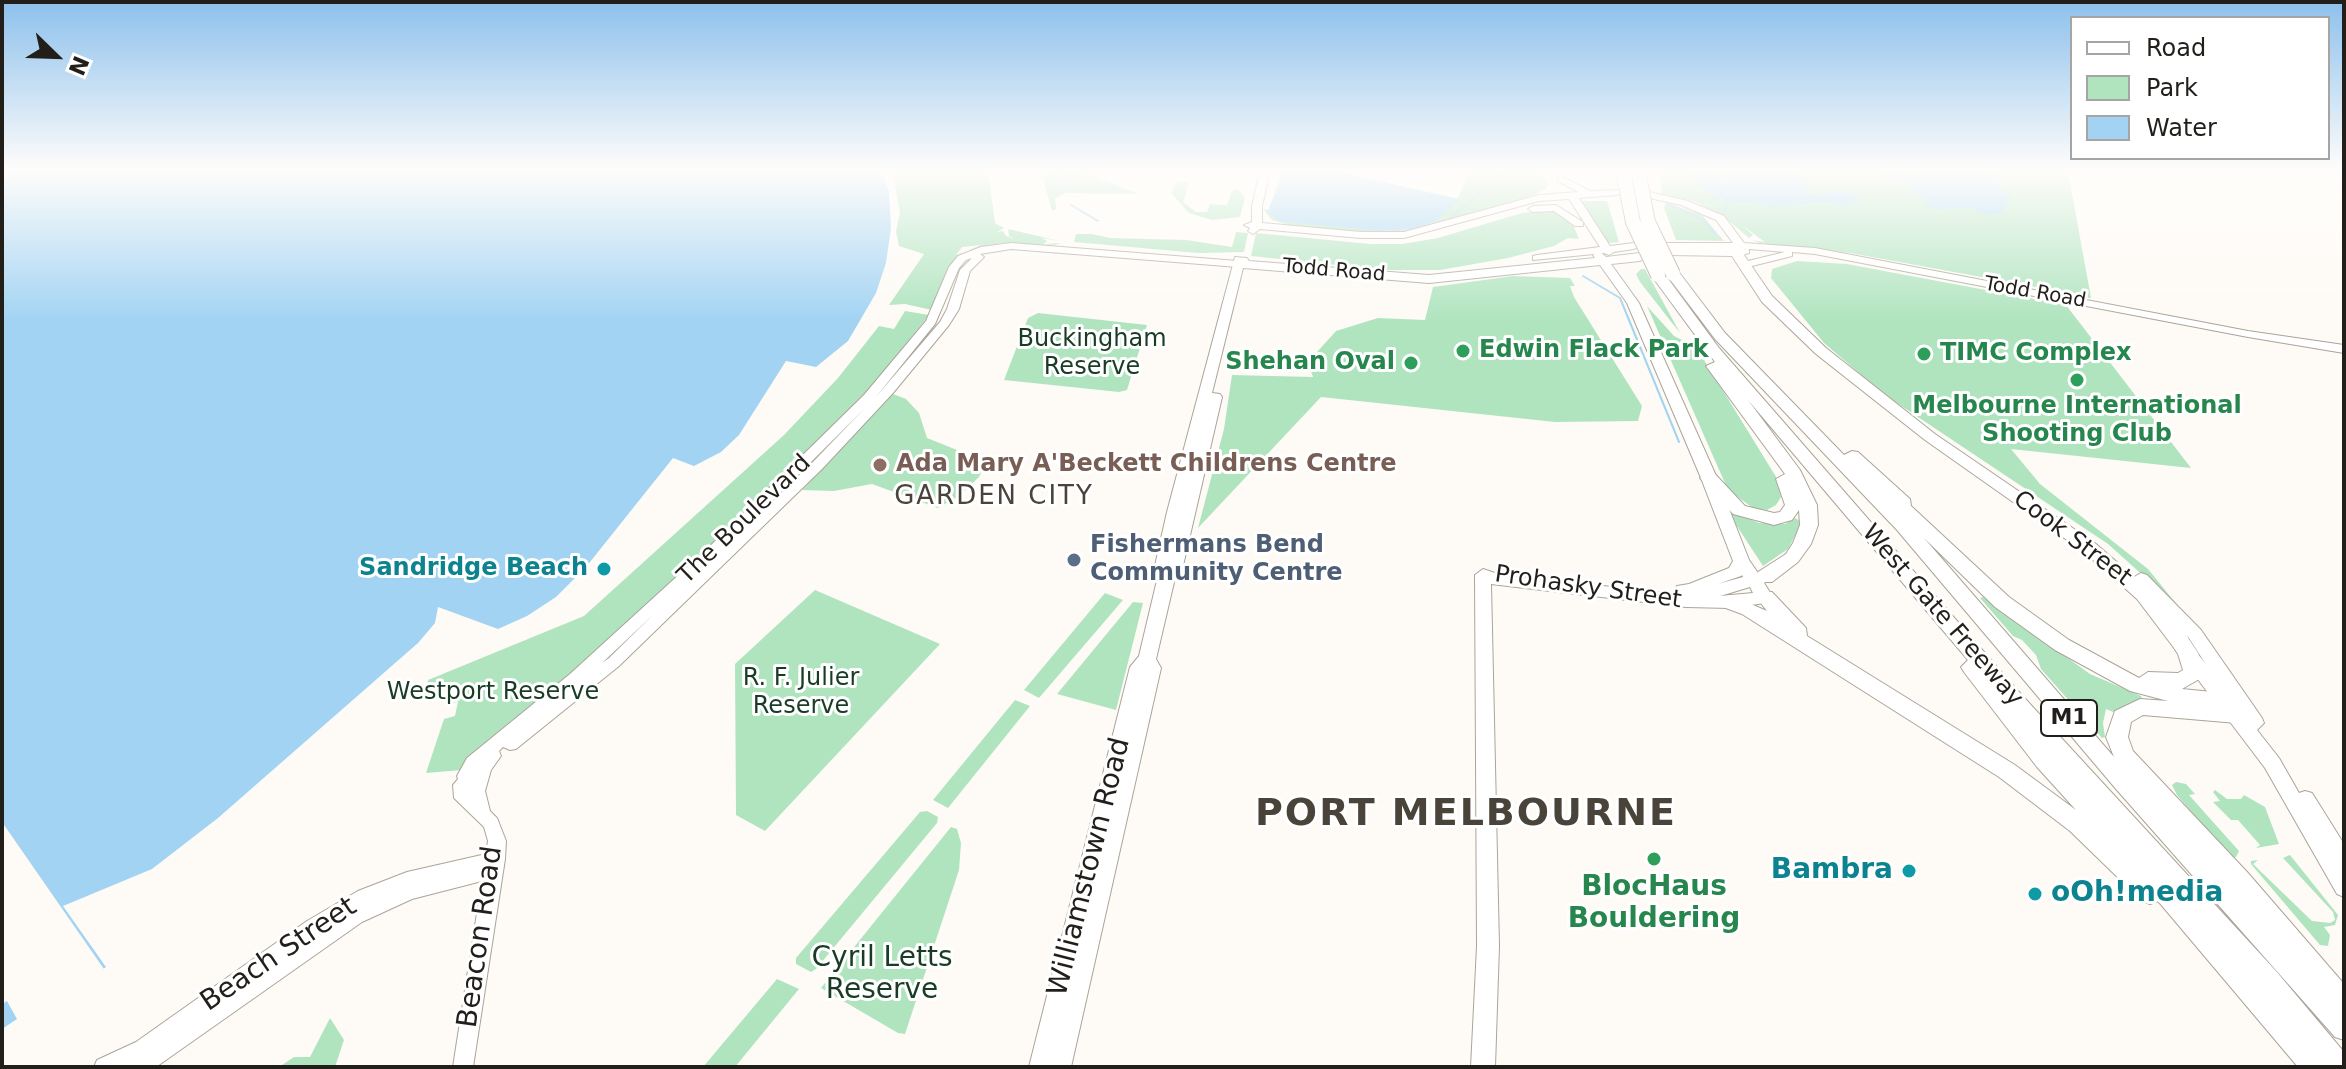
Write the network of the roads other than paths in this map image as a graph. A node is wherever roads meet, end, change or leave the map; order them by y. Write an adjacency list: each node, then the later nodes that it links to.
1 (1254, 221): 13 (street)
2 (1267, 221): 14 (street)
3 (1463, 221): 14 (street)
4 (1481, 221): 13 (street)
5 (1574, 221): 12 (street)
6 (1578, 221): 12 (street)
7 (1583, 221): 18 (street)
8 (1633, 221): 25 (highway, West Gate Freeway / M1, bridge)
9 (1648, 221): 25 (highway, West Gate Freeway / M1, bridge)
10 (1714, 221): 17 (street)
11 (1722, 221): 17 (street)
12 (1579, 224): 15 (street)
13 (1253, 228): 14 (street)
14 (1301, 230)
15 (1587, 238): 18 (street); 21 (street)
16 (996, 249): 23 (street, Todd Road); 48 (street, The Boulevard)
17 (1743, 251): 19 (main road, Todd Road); 19 (main road, Todd Road); 20 (street, Todd Road); 20 (street, Todd Road); 28 (main road, Cook Street); 46 (main road, Cook Street)
18 (1604, 253): 21 (main road, Todd Road); 22 (main road, Todd Road); 24 (main road); 24 (main road, Todd Road); 27 (main road)
19 (1699, 255): 28 (main road)
20 (1836, 256): 30 (street, Todd Road)
21 (1533, 259): 26 (main road, Todd Road)
22 (1580, 262): 26 (main road, Todd Road); 27 (main road)
23 (1246, 263): 26 (main road, Todd Road); 57 (main road, Williamstown Road)
24 (1623, 270): 31 (main road)
25 (1664, 276): 29 (highway, West Gate Freeway / M1); 32 (highway); 36 (highway, West Gate Freeway / M1)
26 (1409, 277)
27 (1624, 289): 31 (main road)
28 (1761, 291): 43 (main road, Cook Street)
29 (1728, 345): 33 (highway, West Gate Freeway / M1); 37 (highway)
30 (2344, 346)
31 (1666, 377): 34 (main road)
32 (1735, 396): 34 (highway); 40 (highway)
33 (1792, 410): 37 (highway); 55 (highway, West Gate Freeway / M1)
34 (1709, 478): 35 (main road)
35 (1732, 532): 38 (main road); 40 (main road)
36 (1881, 546): 53 (highway, M1); 62 (highway, West Gate Freeway / M1)
37 (1951, 554): 45 (highway)
38 (1741, 561): 40 (main road); 41 (main road)
39 (1483, 575): 41 (main road, Prohasky Street); 42 (main road, Prohasky Street); 60 (main road)
40 (1763, 585): 41 (main road, Prohasky Street); 42 (main road, Prohasky Street); 44 (highway)
41 (1678, 590)
42 (1730, 602): 44 (highway)
43 (2172, 629): 45 (highway); 46 (main road, Cook Street)
44 (1841, 668): 53 (highway)
45 (2126, 678): 46 (highway)
46 (2239, 708): 49 (main road, Cook Street); 51 (highway); 52 (main road, Cook Street)
47 (2168, 778): 51 (highway)
48 (472, 780): 50 (street, Beacon Road)
49 (2344, 862)
50 (495, 864): 56 (street, Beach Street); 58 (street, Beach Street); 59 (street, Beacon Road)
51 (2240, 880): 54 (highway)
52 (2344, 888)
53 (2203, 934): 61 (highway, M1)
54 (2344, 1003)
55 (2344, 1028)
56 (117, 1065)
57 (1050, 1066)
58 (139, 1067)
59 (463, 1067)
60 (1483, 1067)
61 (2315, 1067)
62 (2340, 1067)

